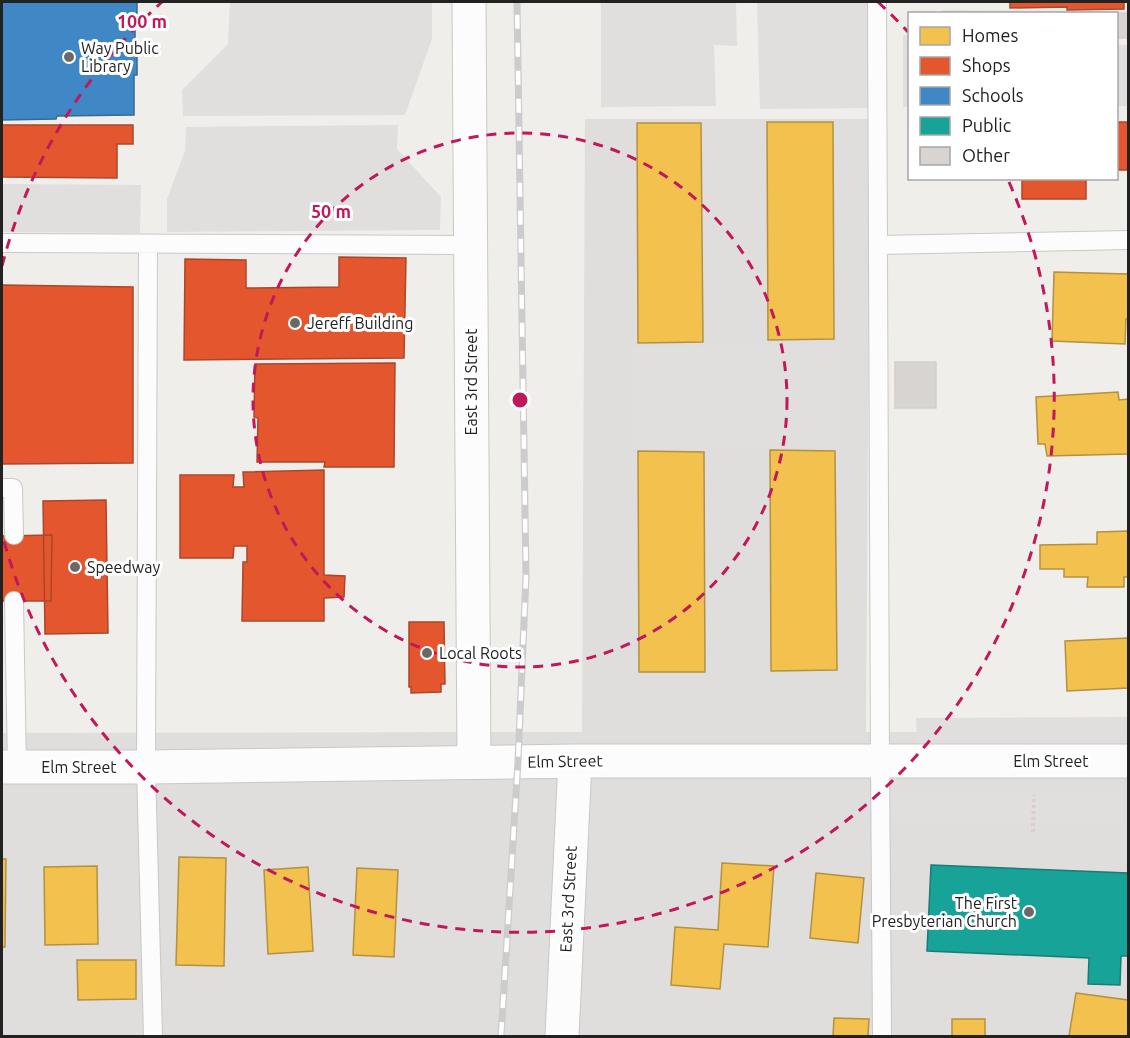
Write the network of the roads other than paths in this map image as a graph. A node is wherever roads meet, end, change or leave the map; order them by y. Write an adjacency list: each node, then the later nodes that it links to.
1 (469, 2): 6 (street, East 3rd Street)
2 (877, 2): 7 (lane)
3 (1128, 240): 7 (lane)
4 (2, 243): 5 (lane)
5 (148, 244): 6 (lane); 17 (lane)
6 (470, 245): 15 (street, East 3rd Street)
7 (878, 245): 13 (lane)
8 (2, 488): 9 (lane)
9 (14, 535)
10 (14, 601): 11 (lane)
11 (8, 626): 16 (lane)
12 (575, 761): 13 (street, Elm Street); 15 (street, Elm Street); 19 (street, East 3rd Street)
13 (880, 761): 14 (street, Elm Street); 20 (lane)
14 (1128, 761)
15 (474, 762): 17 (street, Elm Street)
16 (9, 767): 17 (street, Elm Street)
17 (146, 767): 18 (lane)
18 (153, 1036)
19 (562, 1036)
20 (882, 1036)

